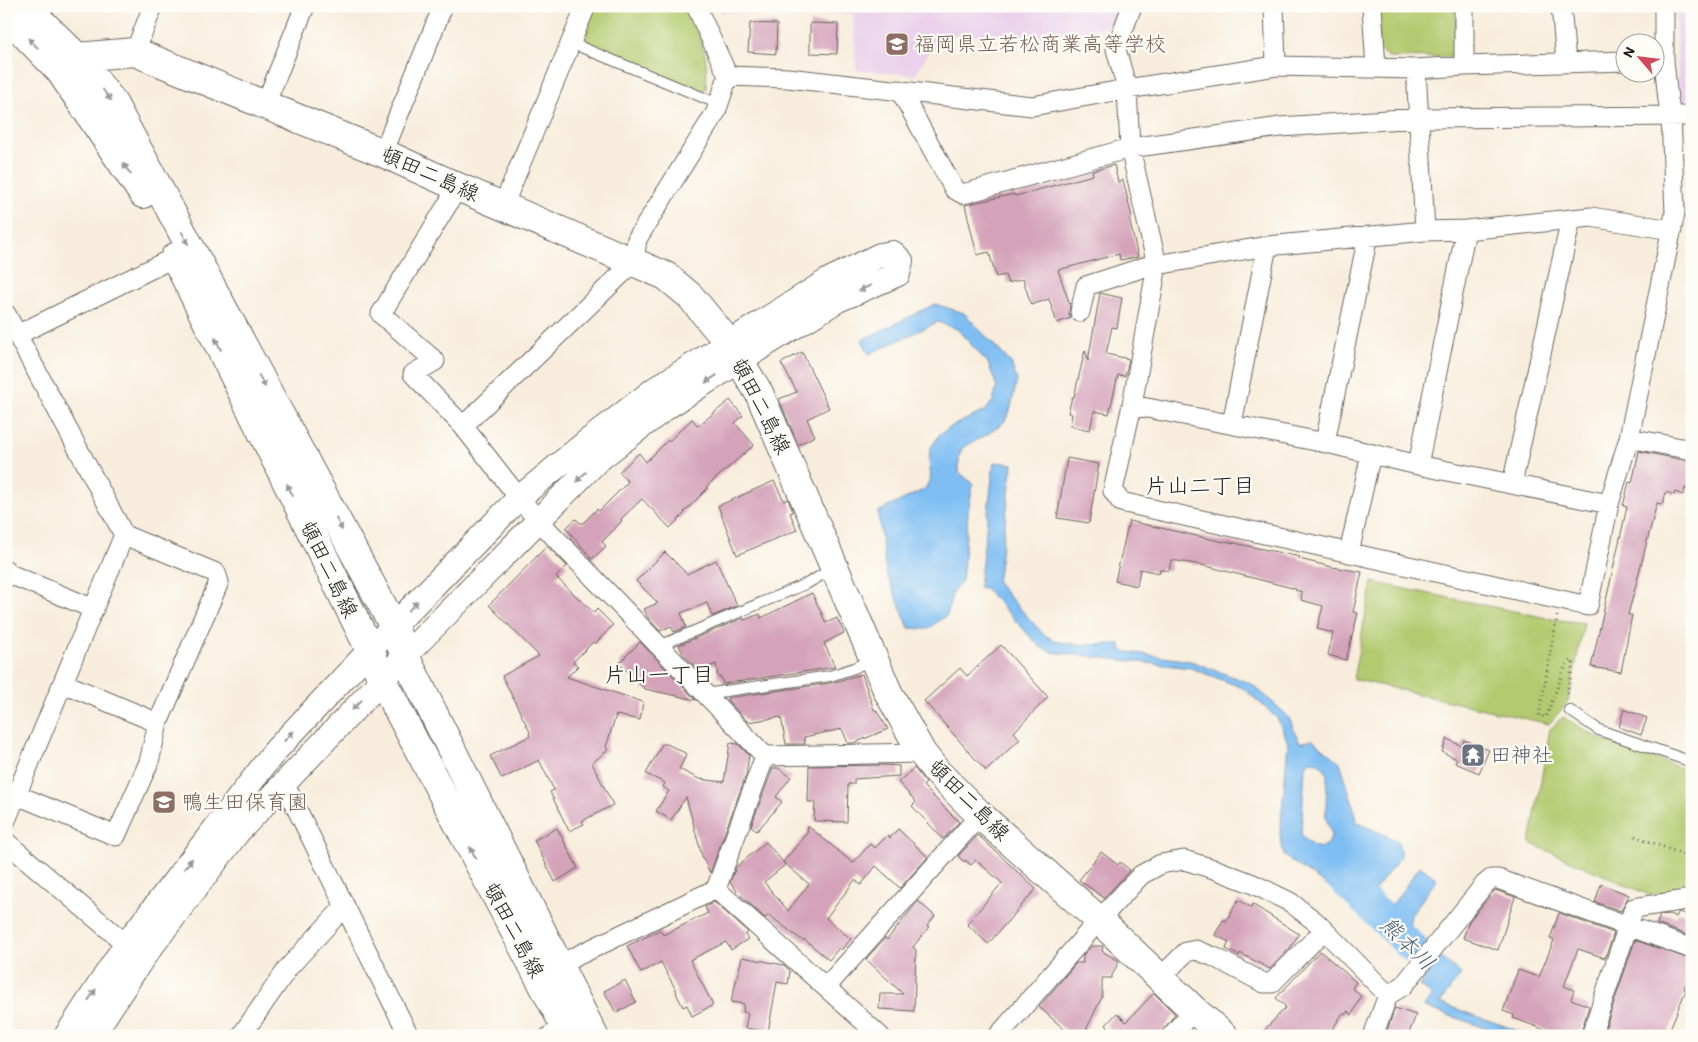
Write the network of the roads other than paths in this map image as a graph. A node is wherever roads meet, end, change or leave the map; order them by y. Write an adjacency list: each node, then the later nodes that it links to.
1 (25, 6): 17 (main road, 頓田二島線)
2 (153, 6): 16 (street)
3 (305, 6): 29 (street)
4 (443, 6): 34 (street)
5 (586, 6): 15 (street)
6 (696, 6): 24 (street)
7 (1132, 6): 26 (street)
8 (1274, 6): 20 (street)
9 (1372, 6): 22 (street)
10 (1464, 6): 21 (street)
11 (1562, 6): 19 (street)
12 (1664, 6): 14 (street)
13 (6, 15): 43 (main road, 頓田二島線, one-way to 13)
14 (1662, 32)
15 (571, 43): 28 (lane); 36 (street)
16 (134, 52): 17 (main road, 頓田二島線); 29 (main road, 頓田二島線)
17 (77, 56): 67 (main road, 頓田二島線, one-way to 67)
18 (1616, 61): 19 (street)
19 (1566, 62): 21 (street)
20 (1276, 66): 22 (street); 26 (street)
21 (1464, 66): 23 (street)
22 (1376, 68): 23 (street)
23 (1416, 69): 32 (street)
24 (728, 76): 27 (street); 28 (street)
25 (1664, 82): 31 (street)
26 (1127, 89): 27 (street); 33 (street)
27 (900, 90): 33 (street)
28 (719, 104): 44 (street)
29 (266, 105): 34 (main road, 頓田二島線)
30 (1692, 116): 31 (street)
31 (1671, 117): 32 (street); 37 (street)
32 (1418, 118): 33 (street); 40 (street)
33 (1130, 148): 45 (street)
34 (383, 153): 35 (main road, 頓田二島線)
35 (458, 187): 36 (main road, 頓田二島線); 52 (street)
36 (503, 206): 44 (main road, 頓田二島線)
37 (1680, 218): 38 (street); 53 (street)
38 (1571, 219): 39 (street); 58 (street)
39 (1466, 230): 40 (street); 57 (street)
40 (1425, 231): 41 (street)
41 (1368, 236): 42 (street); 54 (street)
42 (1267, 246): 45 (street); 51 (street)
43 (175, 257): 48 (street); 69 (main road, 頓田二島線, one-way to 43)
44 (634, 262): 49 (main road, 頓田二島線); 52 (street)
45 (1157, 264): 46 (street); 50 (street)
46 (1080, 312)
47 (6, 314): 48 (street)
48 (17, 335): 62 (street)
49 (733, 351): 49 (street, one-way to 49); 59 (street); 61 (street, one-way to 61); 64 (main road, 頓田二島線)
50 (1132, 404): 51 (street); 63 (street)
51 (1232, 424): 54 (street)
52 (463, 426): 59 (street)
53 (1629, 438): 55 (street); 60 (street)
54 (1325, 442): 56 (street)
55 (1692, 450)
56 (1371, 454): 57 (street); 63 (street)
57 (1418, 465): 58 (street)
58 (1512, 484): 60 (street)
59 (519, 498): 61 (street); 67 (street, one-way to 59)
60 (1609, 504): 63 (street)
61 (538, 520): 68 (street); 70 (street)
62 (124, 535): 66 (street); 76 (street)
63 (1349, 553)
64 (835, 568): 68 (lane); 71 (main road, 頓田二島線)
65 (6, 570): 66 (street)
66 (94, 610): 73 (street)
67 (394, 627): 69 (street); 70 (main road, 頓田二島線)
68 (659, 646): 74 (street)
69 (370, 650): 72 (main road, 頓田二島線); 91 (street, one-way to 69)
70 (405, 656): 72 (street); 93 (main road, 頓田二島線)
71 (874, 658): 74 (lane); 77 (main road, 頓田二島線)
72 (382, 680): 80 (street, one-way to 80); 99 (main road, 頓田二島線, one-way to 72)
73 (63, 683): 76 (street); 81 (street)
74 (705, 694): 78 (street)
75 (1569, 710): 79 (lane)
76 (158, 723): 81 (street)
77 (922, 752): 78 (street); 82 (main road, 頓田二島線)
78 (766, 756): 85 (street)
79 (1692, 762)
80 (284, 782): 87 (street); 101 (street)
81 (17, 796): 83 (street)
82 (980, 815): 88 (main road, 頓田二島線); 95 (street)
83 (6, 820)
84 (6, 842): 91 (street)
85 (716, 889): 93 (street); 95 (street)
86 (1692, 899): 89 (street)
87 (345, 906): 98 (street); 102 (street)
88 (1099, 920): 90 (street); 94 (main road, 頓田二島線); 105 (street)
89 (1629, 926): 92 (street); 96 (street); 109 (street)
90 (1324, 930): 94 (street); 96 (street)
91 (126, 944): 100 (street, one-way to 91)
92 (1692, 948)
93 (558, 965): 103 (main road, 頓田二島線)
94 (1160, 978): 97 (main road, 頓田二島線)
95 (827, 986): 104 (street)
96 (1388, 995): 108 (street)
97 (1194, 1010): 106 (street); 107 (main road, 頓田二島線)
98 (401, 1031)
99 (562, 1033)
100 (66, 1036)
101 (92, 1036)
102 (241, 1036)
103 (594, 1036)
104 (880, 1036)
105 (998, 1036)
106 (1171, 1036)
107 (1224, 1036)
108 (1373, 1036)
109 (1591, 1036)

